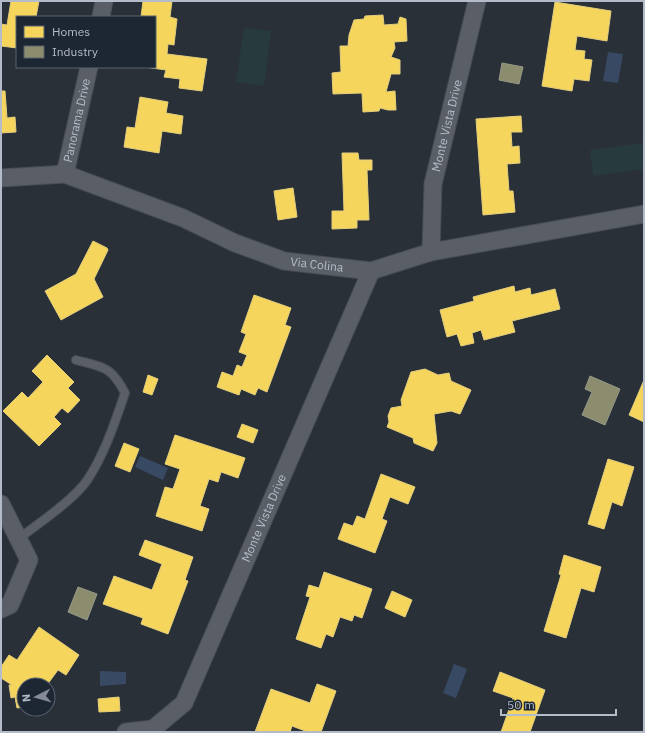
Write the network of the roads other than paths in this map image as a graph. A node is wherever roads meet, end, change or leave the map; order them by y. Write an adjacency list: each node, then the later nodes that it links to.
1 (104, 1): 3 (street)
2 (477, 1): 8 (street, Monte Vista Drive)
3 (101, 16)
4 (89, 68): 5 (street, Panorama Drive)
5 (65, 174): 6 (street, Via Colina); 9 (street, Via Colina)
6 (1, 178)
7 (644, 214): 8 (street, Via Colina)
8 (431, 252): 9 (street, Via Colina)
9 (371, 271): 14 (street, Monte Vista Drive)
10 (76, 360): 12 (lane)
11 (1, 504): 12 (street)
12 (18, 539): 13 (street)
13 (1, 609)
14 (126, 732)

